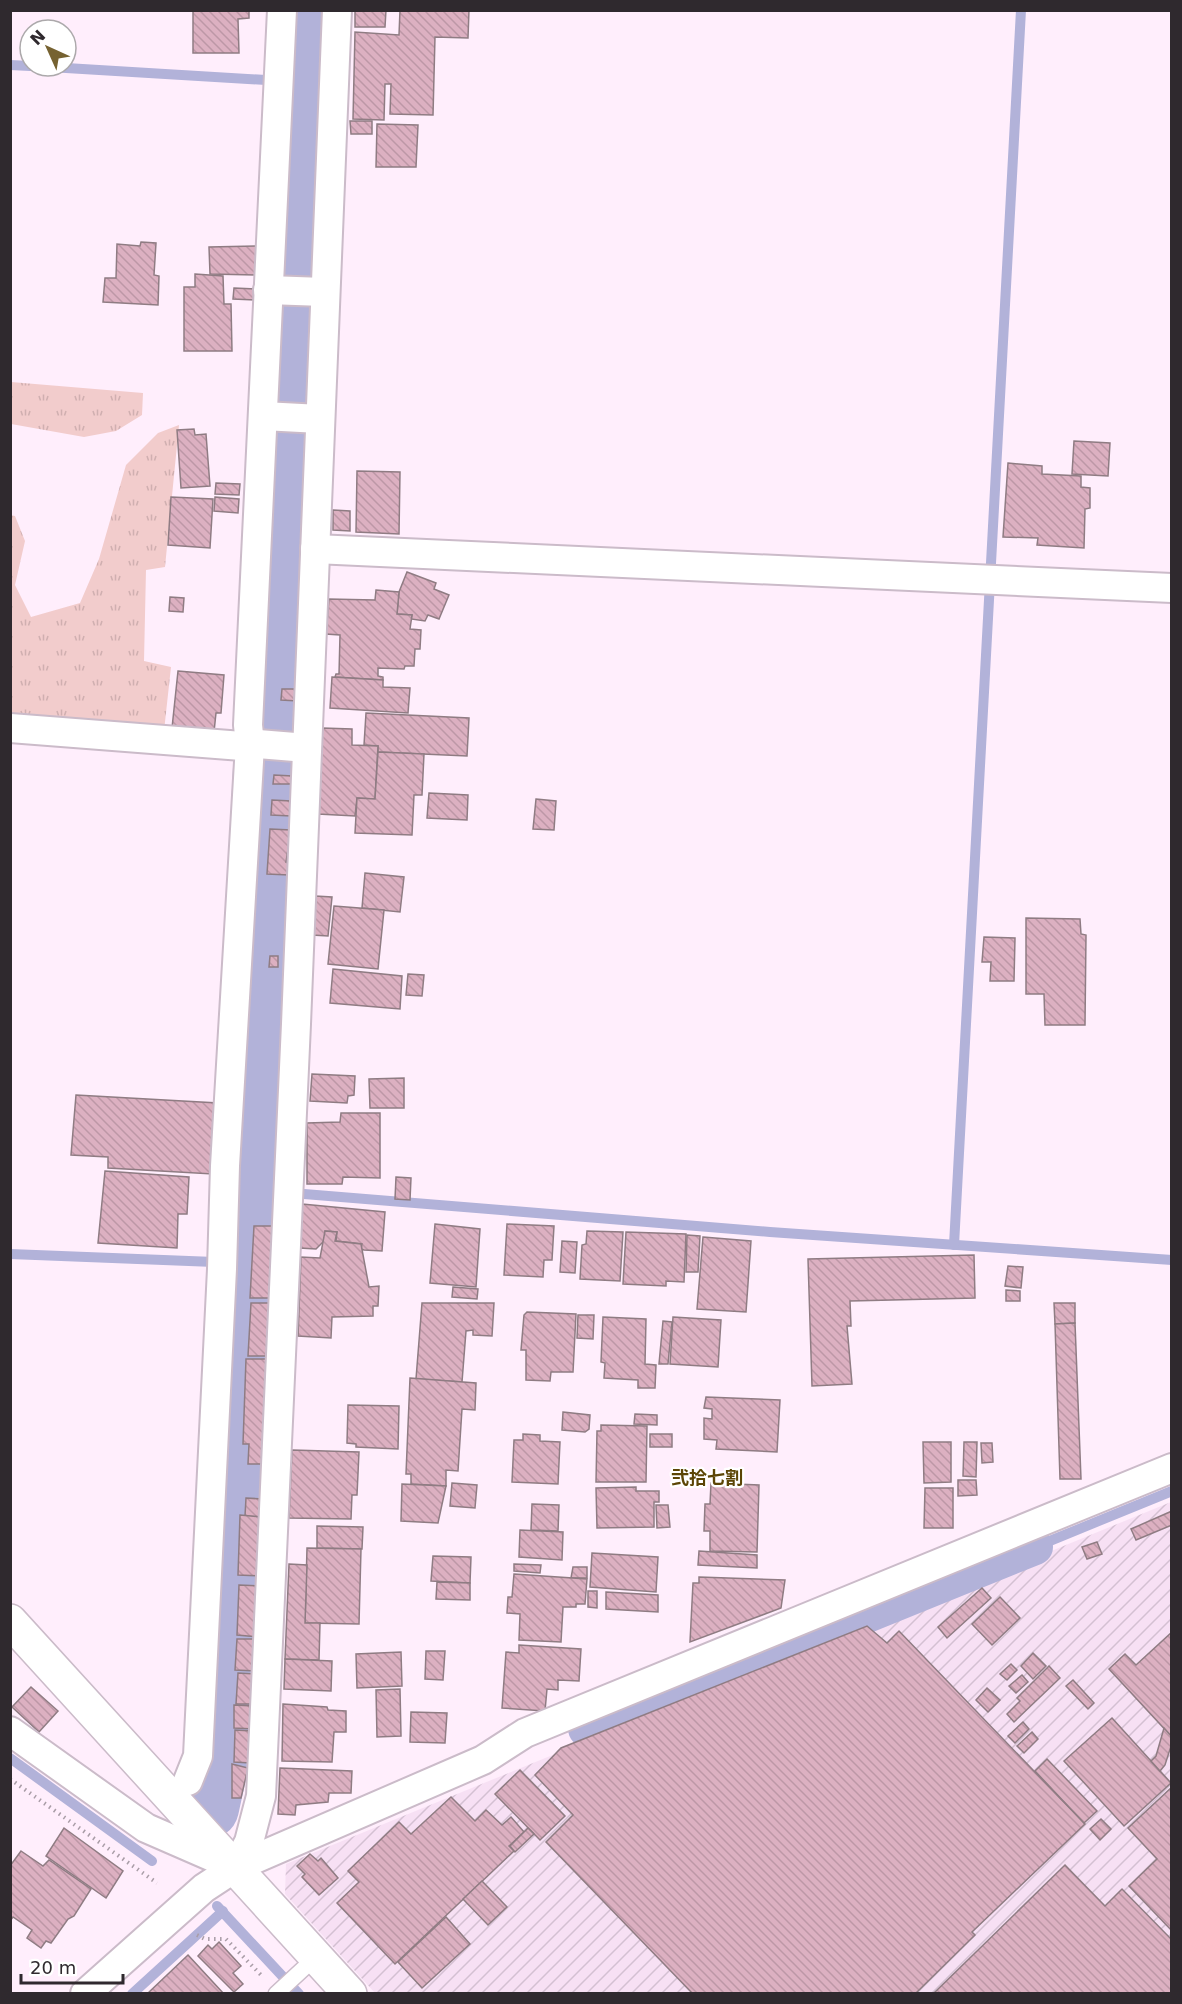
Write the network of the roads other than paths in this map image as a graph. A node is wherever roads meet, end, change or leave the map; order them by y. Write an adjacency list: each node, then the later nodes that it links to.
1 (282, 10): 3 (street)
2 (337, 10): 3 (street)
3 (294, 291): 4 (street); 4 (street)
4 (288, 417): 5 (street); 8 (street)
5 (315, 549): 6 (street); 8 (street)
6 (1172, 588)
7 (10, 728): 8 (street)
8 (265, 751): 12 (street); 13 (street)
9 (1172, 1468): 13 (street)
10 (10, 1621): 13 (street)
11 (10, 1731): 13 (street)
12 (188, 1781)
13 (236, 1867): 14 (street); 16 (street)
14 (307, 1965): 15 (lane); 17 (street)
15 (274, 1989)
16 (86, 1994)
17 (350, 1994)

